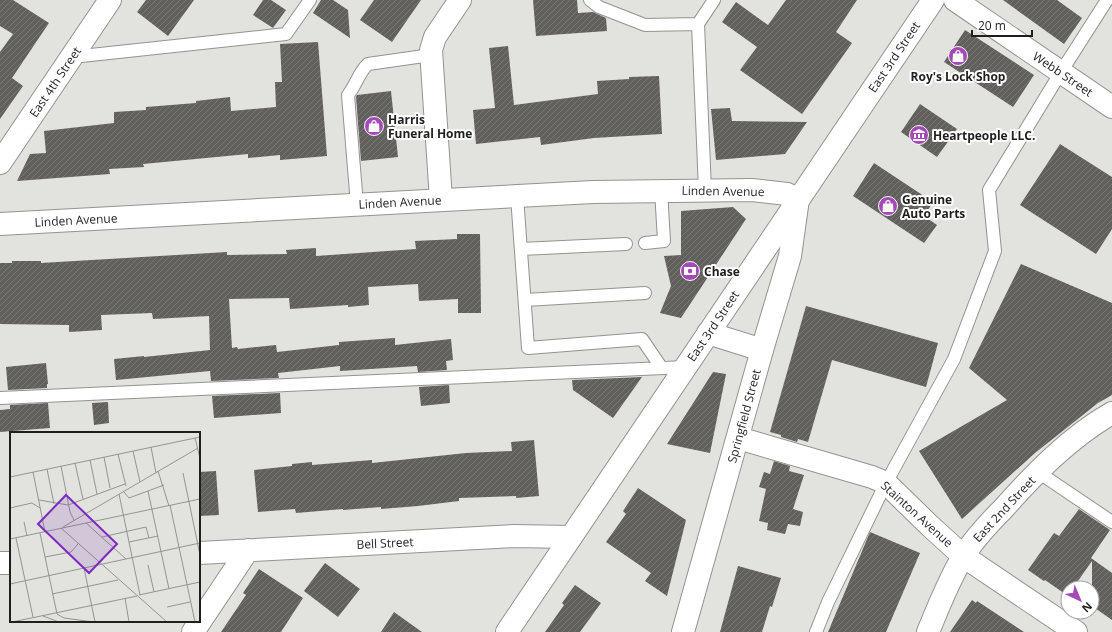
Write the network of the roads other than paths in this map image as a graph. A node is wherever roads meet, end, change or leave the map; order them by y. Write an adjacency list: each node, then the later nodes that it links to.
1 (110, 0): 11 (street, East 4th Street)
2 (310, 0): 11 (lane)
3 (460, 0): 10 (street)
4 (590, 0): 9 (lane)
5 (714, 0): 9 (lane)
6 (933, 0): 19 (street, East 3rd Street)
7 (955, 0): 12 (street, Webb Street)
8 (1107, 0): 12 (lane)
9 (698, 24): 16 (lane)
10 (431, 55): 18 (street); 20 (lane)
11 (72, 57): 14 (street, East 4th Street)
12 (1061, 72): 13 (street, Webb Street); 35 (lane)
13 (1112, 107)
14 (0, 163)
15 (661, 190): 16 (street, Linden Avenue); 17 (street, Linden Avenue); 22 (lane)
16 (705, 190): 19 (street, Linden Avenue)
17 (517, 196): 18 (street, Linden Avenue); 24 (lane)
18 (441, 200): 20 (street, Linden Avenue)
19 (798, 200): 27 (street, East 3rd Street); 28 (street, Springfield Street)
20 (357, 205): 21 (street, Linden Avenue)
21 (0, 224)
22 (645, 243)
23 (626, 244): 24 (lane)
24 (521, 249): 26 (lane)
25 (645, 293): 26 (lane)
26 (525, 300): 29 (lane)
27 (708, 333): 28 (street); 30 (street, East 3rd Street)
28 (762, 350): 33 (street, Springfield Street)
29 (661, 367): 30 (lane); 31 (lane)
30 (686, 367): 37 (street, East 3rd Street)
31 (0, 398)
32 (1112, 413): 34 (street, East 2nd Street)
33 (738, 438): 35 (street, Stainton Avenue); 45 (street, Springfield Street)
34 (1038, 472): 36 (lane); 40 (street, East 2nd Street)
35 (886, 483): 40 (street, Stainton Avenue); 46 (lane)
36 (1112, 522)
37 (571, 537): 38 (street, Bell Street); 44 (street, East 3rd Street)
38 (248, 550): 39 (street, Bell Street); 41 (street)
39 (200, 553)
40 (963, 556): 47 (street, East 2nd Street); 48 (street, Stainton Avenue)
41 (200, 622)
42 (200, 622): 43 (street)
43 (193, 632)
44 (507, 632)
45 (683, 632)
46 (816, 632)
47 (928, 632)
48 (1076, 632)

